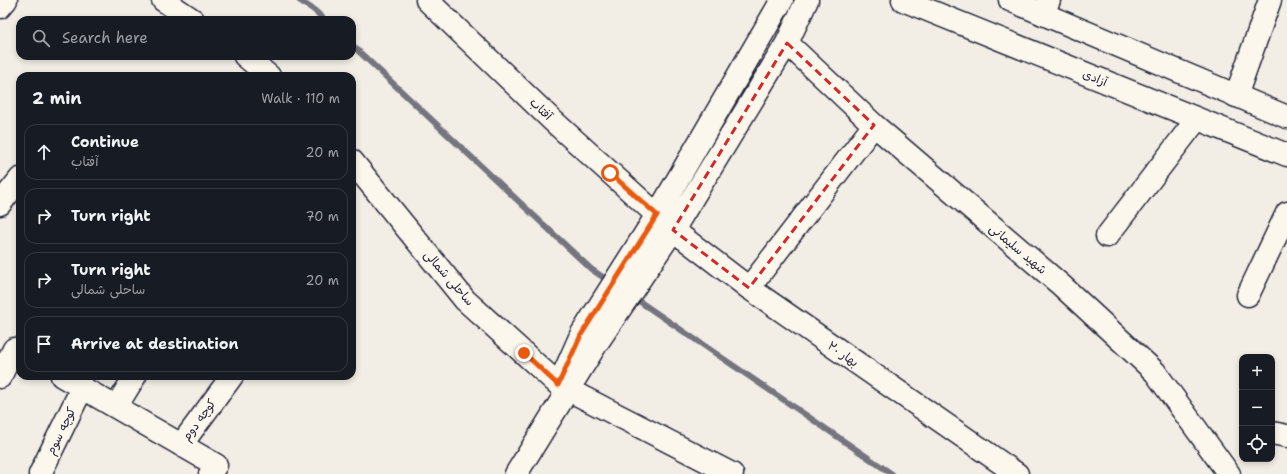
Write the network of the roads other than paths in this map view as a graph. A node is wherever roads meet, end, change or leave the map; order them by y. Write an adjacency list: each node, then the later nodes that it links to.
1 (6, 0): 9 (street)
2 (163, 0): 11 (street)
3 (427, 0): 24 (street, آفتاب)
4 (782, 0): 24 (street)
5 (807, 0): 12 (street)
6 (903, 0): 17 (street, آزادی)
7 (1010, 0): 10 (street)
8 (1270, 0): 15 (street)
9 (0, 7)
10 (1046, 7): 15 (street)
11 (187, 16)
12 (787, 43): 18 (street, شهید سلیمانی); 25 (street)
13 (250, 60): 14 (street)
14 (264, 72)
15 (1236, 96): 16 (street)
16 (1287, 117)
17 (1197, 119): 19 (street, آزادی); 26 (street)
18 (874, 125): 27 (street); 46 (street, شهید سلیمانی)
19 (1287, 155)
20 (356, 166): 35 (street, ساحلی شمالی)
21 (16, 184): 22 (street)
22 (0, 204)
23 (1287, 213): 28 (street)
24 (657, 215): 25 (street, آفتاب); 29 (street)
25 (673, 230): 27 (street, بهار ۲۰); 29 (street)
26 (1107, 236)
27 (749, 288): 45 (street, بهار ۲۰)
28 (1248, 295)
29 (589, 339): 35 (street)
30 (11, 347): 31 (street)
31 (0, 377)
32 (69, 380): 36 (street)
33 (133, 380): 37 (street)
34 (229, 380): 40 (street, کوچه دوم)
35 (563, 387): 41 (street); 42 (street, ساحلی شمالی)
36 (82, 388): 37 (street); 43 (street, کوچه سوم)
37 (116, 407): 40 (street)
38 (1275, 434): 39 (street)
39 (1287, 436)
40 (181, 445): 44 (street)
41 (521, 465)
42 (718, 471)
43 (40, 474)
44 (210, 474)
45 (1017, 474)
46 (1228, 474)

